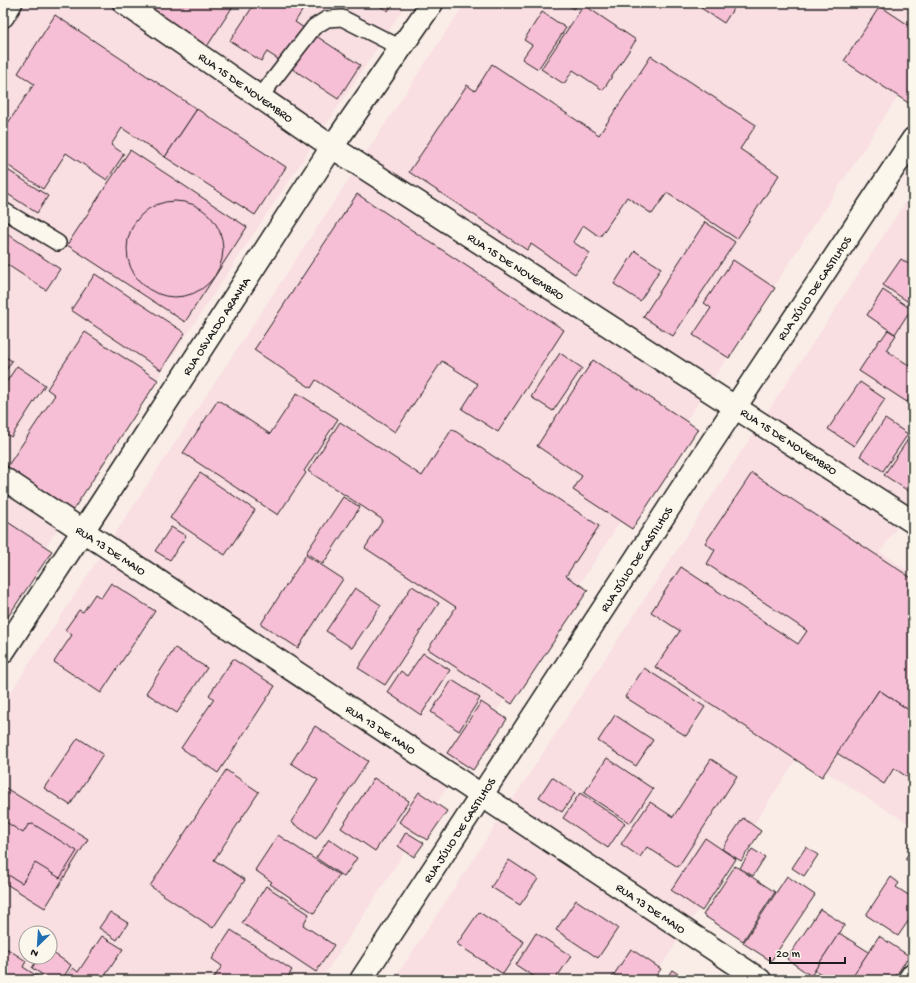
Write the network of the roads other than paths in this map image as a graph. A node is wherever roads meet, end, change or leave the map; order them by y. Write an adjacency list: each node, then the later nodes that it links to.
1 (11, 3): 4 (street)
2 (124, 3): 6 (street, RUA 15 DE NOVEMBRO)
3 (432, 3): 5 (street, RUA OSVALDO ARANHA)
4 (3, 16)
5 (401, 48): 6 (lane); 8 (street, RUA OSVALDO ARANHA)
6 (260, 97): 8 (street, RUA 15 DE NOVEMBRO)
7 (913, 139): 11 (street, RUA JÚLIO DE CASTILHOS)
8 (332, 147): 11 (street, RUA 15 DE NOVEMBRO); 14 (street, RUA OSVALDO ARANHA)
9 (3, 210): 10 (lane)
10 (58, 243)
11 (736, 406): 13 (street, RUA 15 DE NOVEMBRO); 16 (street, RUA JÚLIO DE CASTILHOS)
12 (3, 478): 14 (street, RUA 13 DE MAIO)
13 (913, 522)
14 (82, 532): 15 (street, RUA OSVALDO ARANHA); 16 (street, RUA 13 DE MAIO)
15 (3, 652)
16 (482, 795): 18 (street, RUA JÚLIO DE CASTILHOS); 19 (street, RUA 13 DE MAIO)
17 (913, 974): 20 (street)
18 (361, 980)
19 (760, 980)
20 (909, 980)

